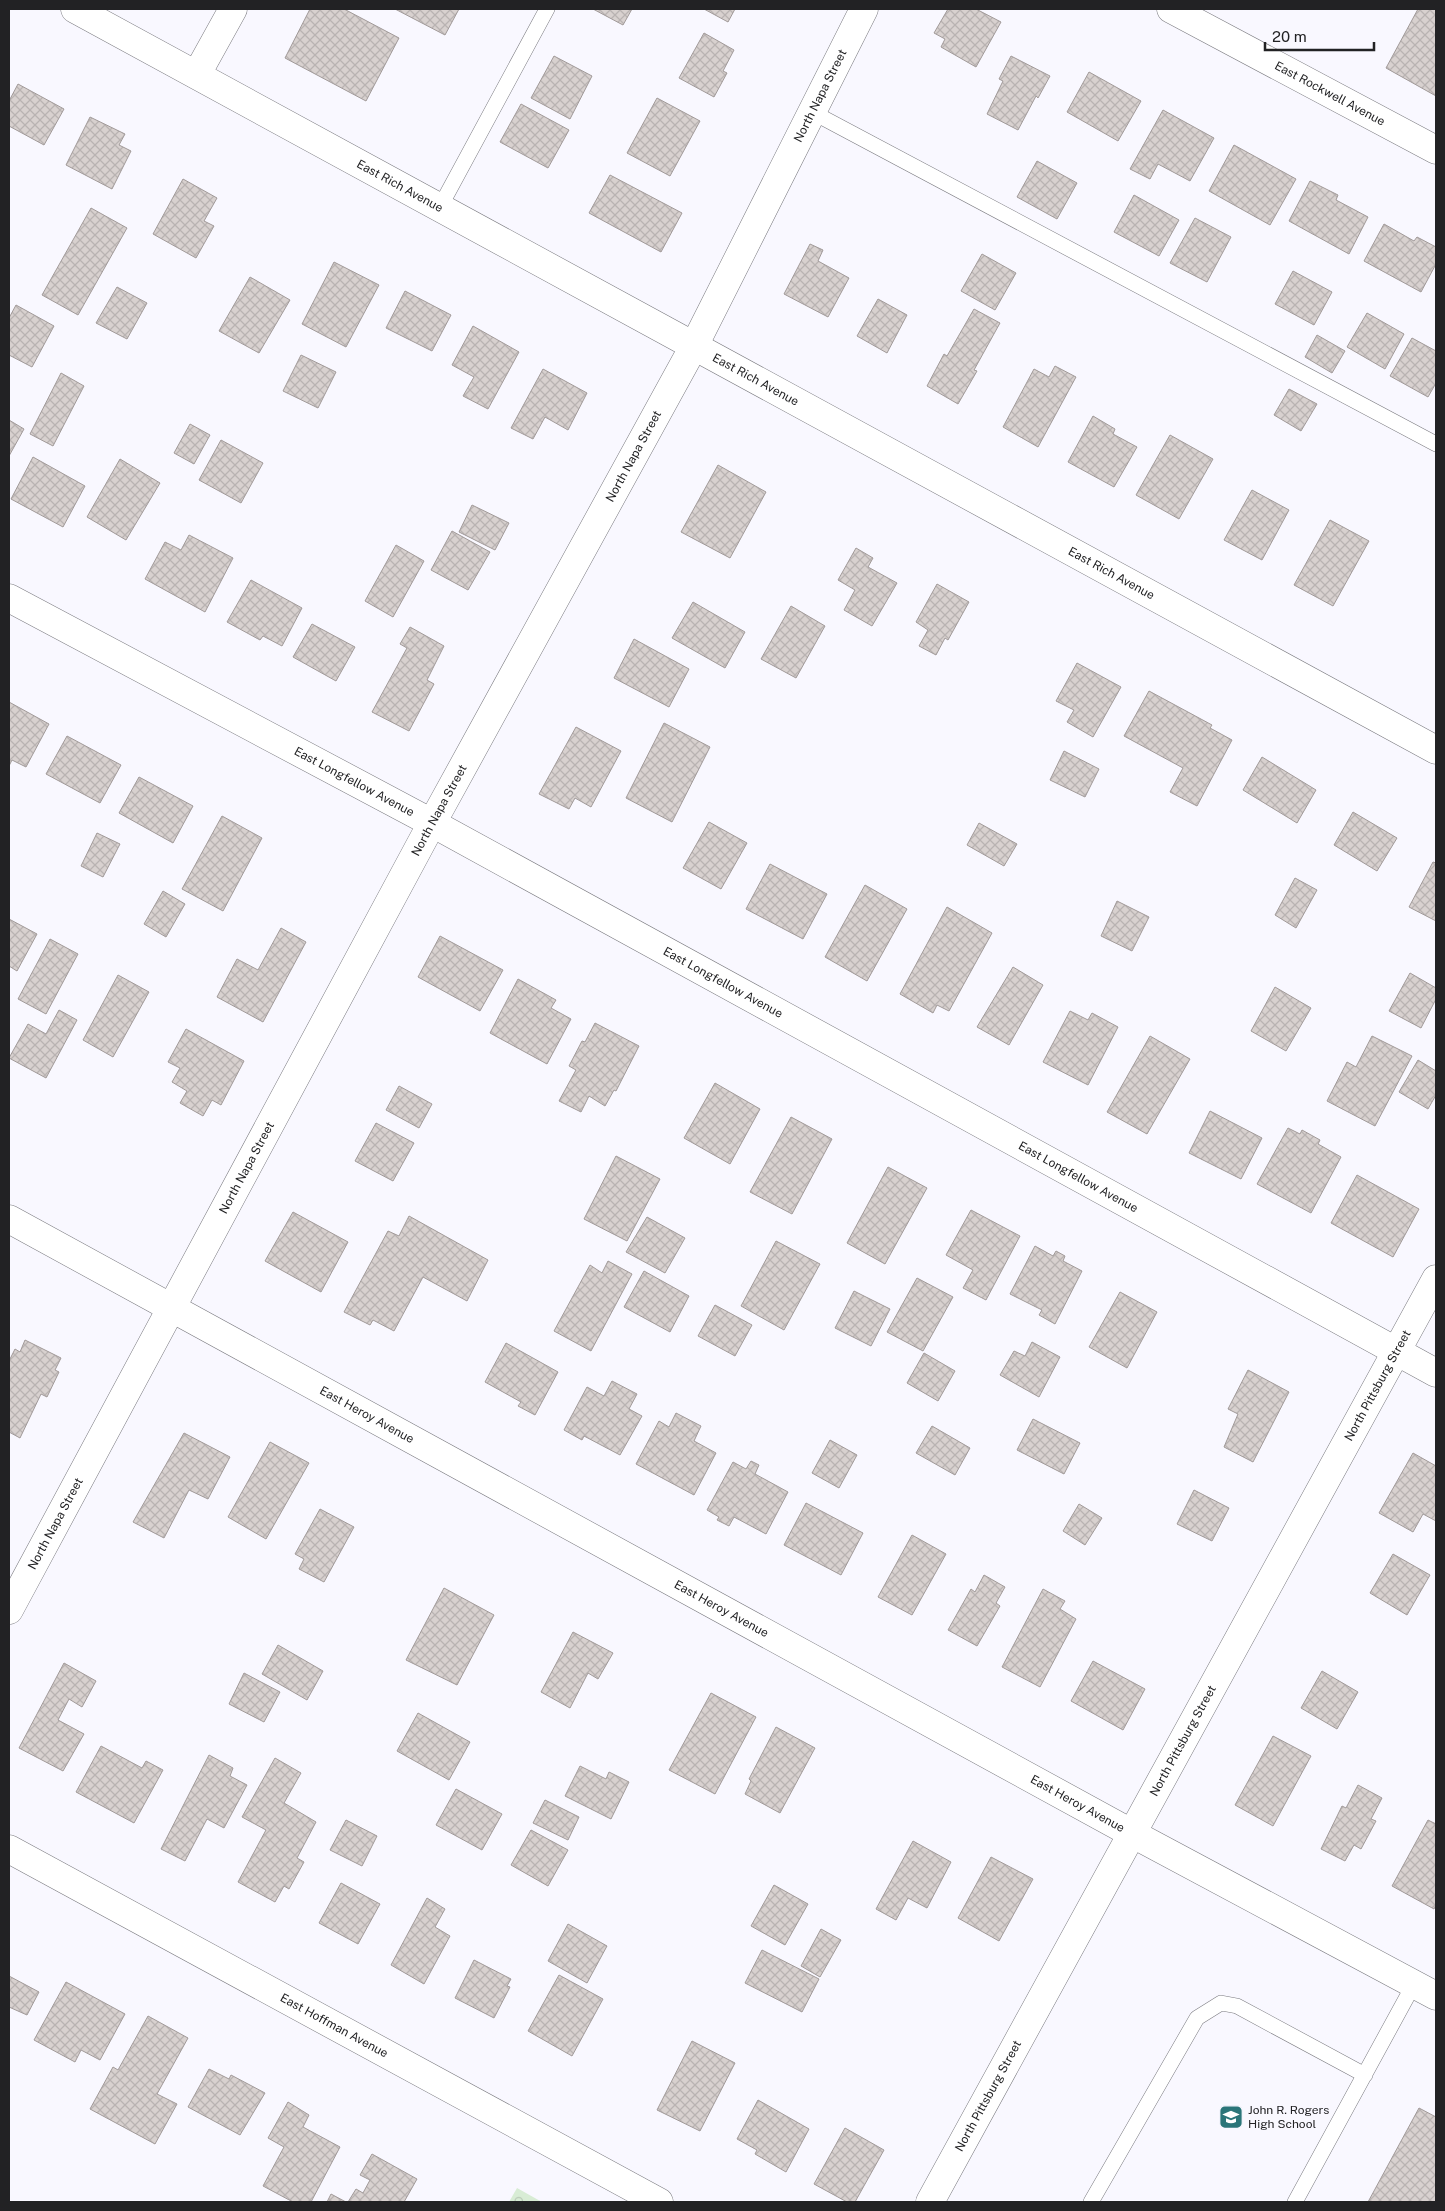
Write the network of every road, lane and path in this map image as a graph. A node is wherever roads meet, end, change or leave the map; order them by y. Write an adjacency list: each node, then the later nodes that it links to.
1 (76, 9): 6 (street, East Rich Avenue)
2 (233, 9): 6 (street)
3 (547, 9): 9 (lane)
4 (864, 9): 7 (street, North Napa Street)
5 (1171, 9): 8 (street, East Rockwell Avenue)
6 (197, 74): 9 (street, East Rich Avenue)
7 (812, 112): 10 (street, North Napa Street); 11 (lane)
8 (1436, 150)
9 (440, 207): 10 (street, East Rich Avenue)
10 (694, 346): 13 (street, East Rich Avenue); 14 (street, North Napa Street)
11 (1436, 444)
12 (9, 598): 14 (street, East Longfellow Avenue)
13 (1436, 750)
14 (432, 823): 17 (street, North Napa Street); 18 (street, East Longfellow Avenue)
15 (9, 1219): 17 (street, East Heroy Avenue)
16 (1436, 1279): 18 (street, North Pittsburg Street)
17 (171, 1307): 20 (street, North Napa Street); 21 (street, East Heroy Avenue)
18 (1397, 1352): 19 (street, East Longfellow Avenue); 21 (street, North Pittsburg Street)
19 (1436, 1372)
20 (9, 1610)
21 (1133, 1834): 23 (street, East Heroy Avenue); 26 (street, North Pittsburg Street)
22 (9, 1849): 25 (street, East Hoffman Avenue)
23 (1425, 1990): 24 (lane)
24 (1365, 2074): 27 (lane); 28 (lane)
25 (659, 2202)
26 (930, 2202)
27 (1091, 2202)
28 (1294, 2202)

